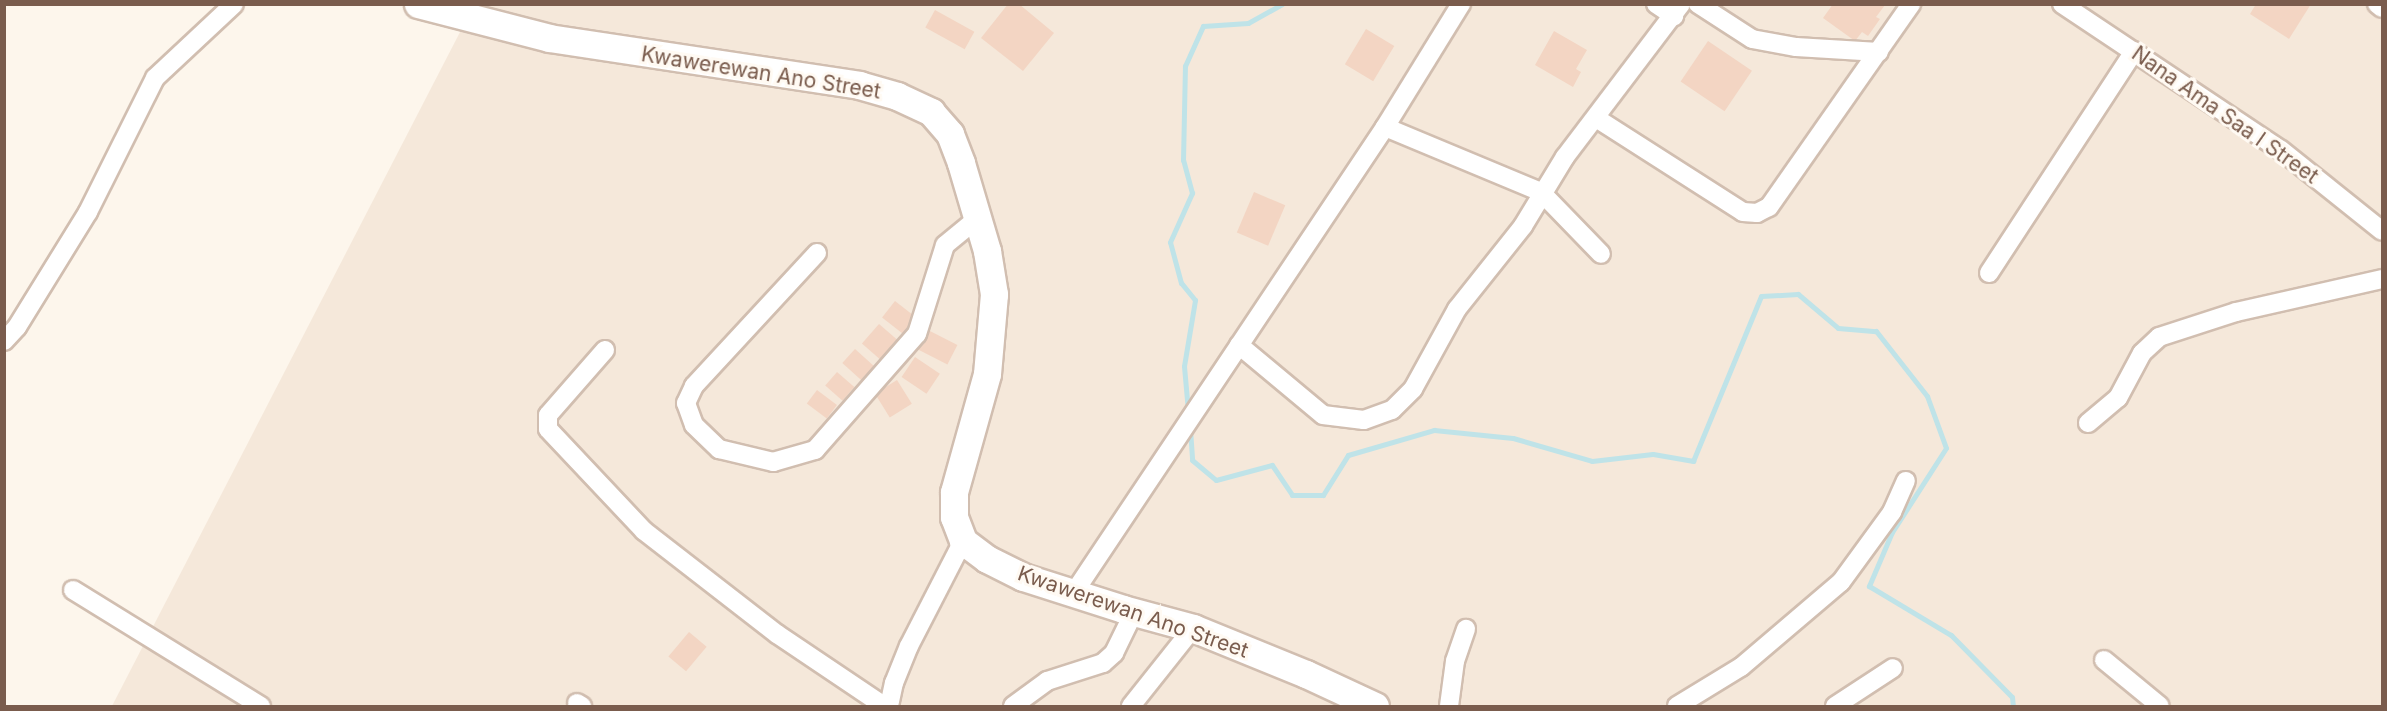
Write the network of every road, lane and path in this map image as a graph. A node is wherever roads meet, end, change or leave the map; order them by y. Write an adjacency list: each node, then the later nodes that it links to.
1 (234, 4): 22 (street)
2 (418, 4): 16 (street, Kwawerewan Ano Street)
3 (1461, 4): 14 (street)
4 (1656, 4): 10 (street)
5 (1698, 4): 12 (street)
6 (1911, 4): 12 (street)
7 (2062, 4): 11 (street, Nana Ama Saa I Street)
8 (2377, 4): 9 (street)
9 (2382, 8)
10 (1677, 10): 13 (street)
11 (2134, 51): 17 (street, Nana Ama Saa I Street); 20 (street)
12 (1879, 52): 13 (street)
13 (1596, 118): 15 (street)
14 (1384, 127): 15 (street); 23 (street)
15 (1541, 192): 19 (street); 23 (street)
16 (978, 218): 18 (street); 27 (street, Kwawerewan Ano Street)
17 (2382, 231)
18 (817, 253)
19 (1601, 254)
20 (1989, 273)
21 (2382, 279): 25 (street)
22 (4, 341)
23 (1239, 345): 29 (street)
24 (605, 350): 36 (street)
25 (2088, 423)
26 (1906, 481): 42 (street)
27 (963, 541): 29 (street, Kwawerewan Ano Street); 37 (street)
28 (73, 590): 35 (street)
29 (1074, 594): 30 (street, Kwawerewan Ano Street)
30 (1134, 612): 31 (street, Kwawerewan Ano Street); 38 (street)
31 (1193, 628): 39 (street); 40 (street, Kwawerewan Ano Street)
32 (1466, 630): 41 (street)
33 (2104, 660): 44 (street)
34 (1893, 668): 43 (street)
35 (261, 706)
36 (884, 706)
37 (889, 706)
38 (1012, 706)
39 (1131, 706)
40 (1375, 706)
41 (1449, 706)
42 (1677, 706)
43 (1835, 706)
44 (2160, 706)

